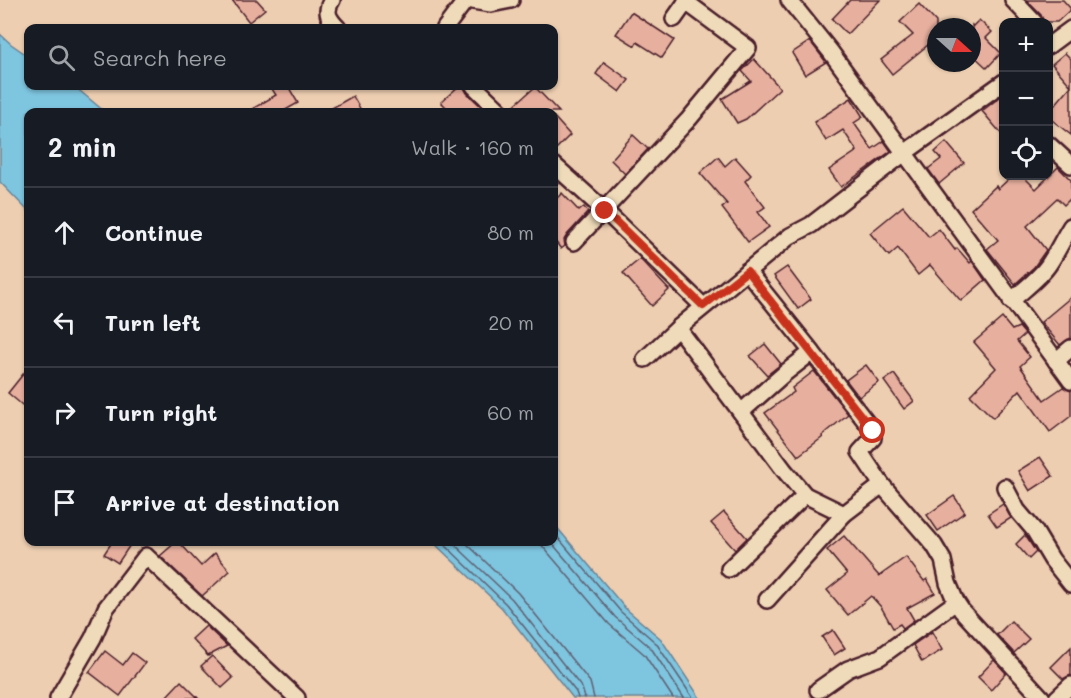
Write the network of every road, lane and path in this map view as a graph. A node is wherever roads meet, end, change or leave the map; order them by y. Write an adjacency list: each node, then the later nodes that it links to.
1 (332, 0): 9 (street)
2 (466, 0): 3 (street); 10 (street)
3 (511, 0)
4 (789, 0): 17 (street)
5 (1013, 0): 7 (street)
6 (686, 1): 8 (street); 20 (street)
7 (1030, 18)
8 (674, 19)
9 (335, 24)
10 (448, 24)
11 (1071, 29): 12 (street)
12 (1053, 40)
13 (999, 86): 17 (street)
14 (478, 90): 15 (street)
15 (497, 108)
16 (1053, 149): 18 (street)
17 (903, 154): 23 (street); 24 (street)
18 (1071, 165)
19 (558, 169): 20 (street)
20 (605, 211): 22 (street); 25 (street)
21 (1071, 226): 24 (street)
22 (574, 242)
23 (747, 271): 25 (street); 28 (street)
24 (1011, 300): 30 (street)
25 (703, 306): 26 (street)
26 (678, 328): 29 (street); 32 (street)
27 (1071, 348): 30 (street)
28 (812, 352): 32 (street); 33 (street)
29 (645, 359)
30 (1056, 361): 31 (street)
31 (1071, 381)
32 (741, 412): 35 (street)
33 (882, 485): 36 (street); 40 (street)
34 (1005, 487): 38 (street)
35 (805, 495): 36 (street); 37 (street)
36 (844, 514): 39 (street)
37 (729, 569)
38 (1071, 584)
39 (767, 600)
40 (956, 602): 42 (street); 45 (street)
41 (1071, 685): 46 (street)
42 (818, 690)
43 (58, 698): 44 (street)
44 (297, 698)
45 (1042, 698)
46 (1057, 698)

